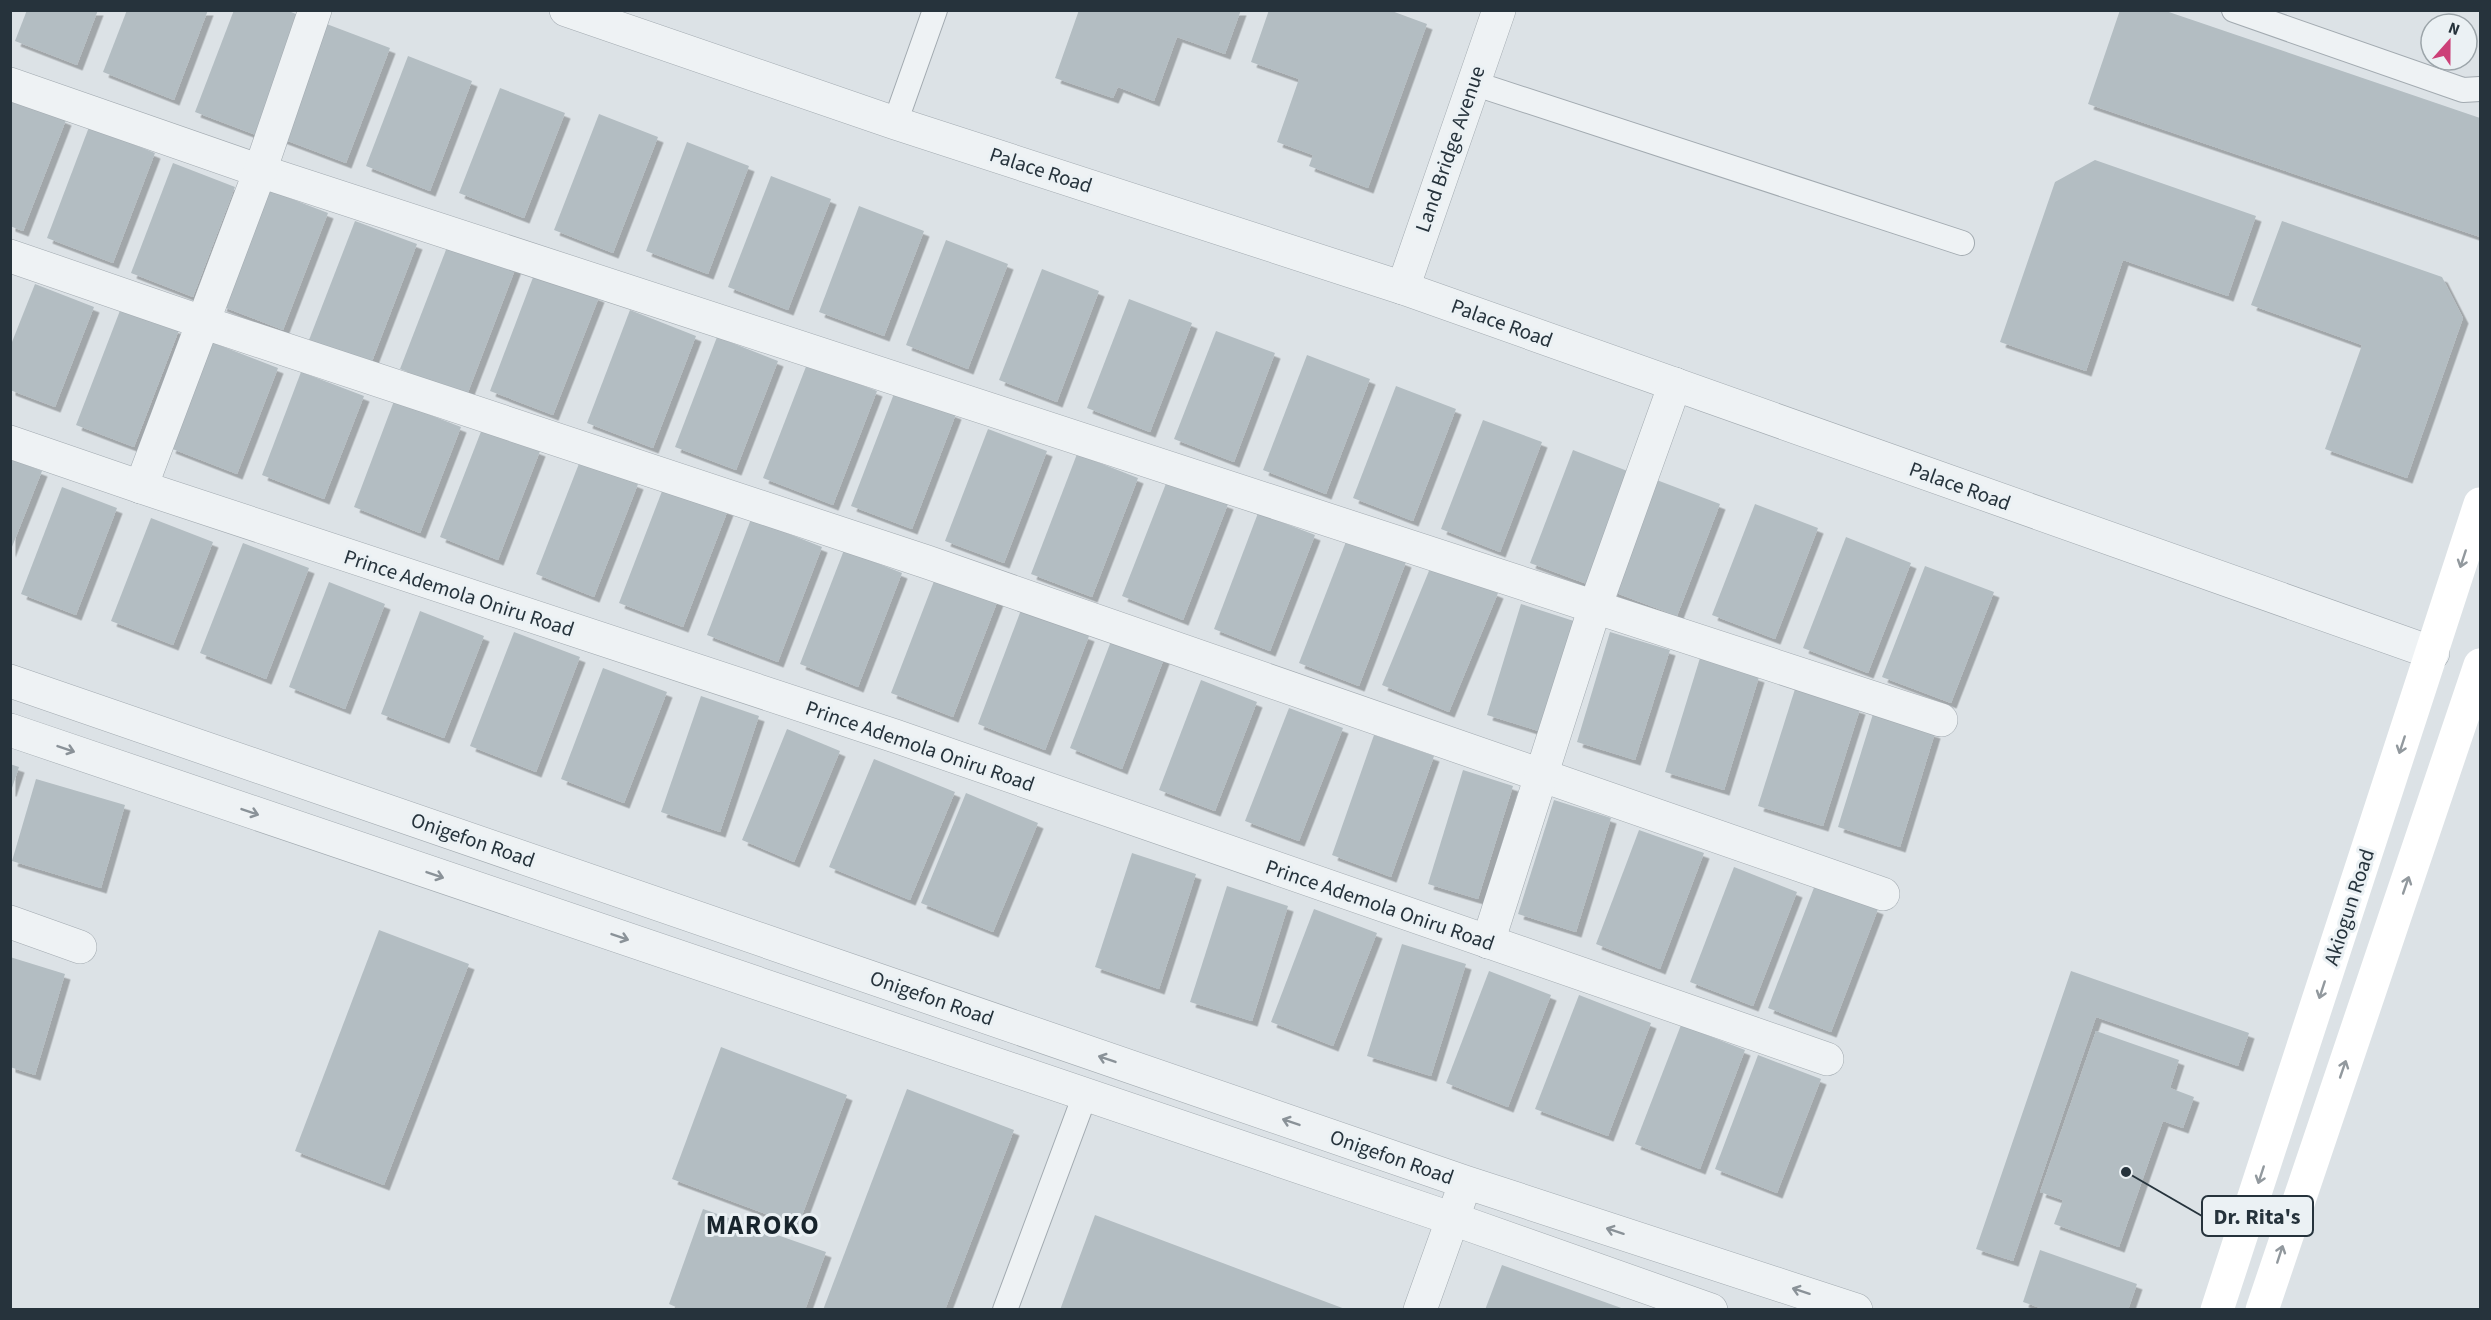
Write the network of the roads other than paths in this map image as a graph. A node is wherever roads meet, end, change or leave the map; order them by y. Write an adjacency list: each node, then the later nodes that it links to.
1 (315, 10): 10 (street)
2 (566, 10): 9 (street, Palace Road)
3 (935, 10): 9 (lane)
4 (1498, 10): 6 (street, Land Bridge Avenue)
5 (2234, 10): 8 (lane)
6 (1473, 83): 11 (lane); 13 (street, Land Bridge Avenue)
7 (10, 84): 10 (street)
8 (2481, 89)
9 (895, 123): 13 (street, Palace Road)
10 (260, 171): 14 (street); 19 (street)
11 (1962, 243)
12 (10, 256): 14 (street)
13 (1403, 288): 15 (street, Palace Road)
14 (202, 322): 17 (street); 25 (street)
15 (1675, 384): 19 (street); 20 (street, Palace Road)
16 (10, 442): 17 (street, Prince Ademola Oniru Road)
17 (141, 487): 28 (street, Prince Ademola Oniru Road)
18 (2481, 504): 20 (street, Akiogun Road, one-way to 20)
19 (1595, 607): 23 (street); 25 (street)
20 (2433, 653): 38 (street, Akiogun Road, one-way to 38)
21 (2481, 665): 39 (street, one-way to 21)
22 (10, 681): 32 (street, Onigefon Road, one-way to 22)
23 (1941, 720)
24 (10, 730): 31 (street, Onigefon Road, one-way to 31)
25 (1542, 776): 26 (street); 28 (street)
26 (1883, 894)
27 (10, 922): 29 (street)
28 (1488, 942): 30 (street, Prince Ademola Oniru Road)
29 (80, 946)
30 (1827, 1059)
31 (1085, 1095): 33 (street, Onigefon Road); 34 (lane)
32 (1465, 1182): 33 (street); 37 (street, Onigefon Road, one-way to 32)
33 (1453, 1219): 35 (street); 36 (street, Onigefon Road)
34 (1005, 1310)
35 (1420, 1310)
36 (1711, 1310)
37 (1857, 1310)
38 (2217, 1310)
39 (2262, 1310)

